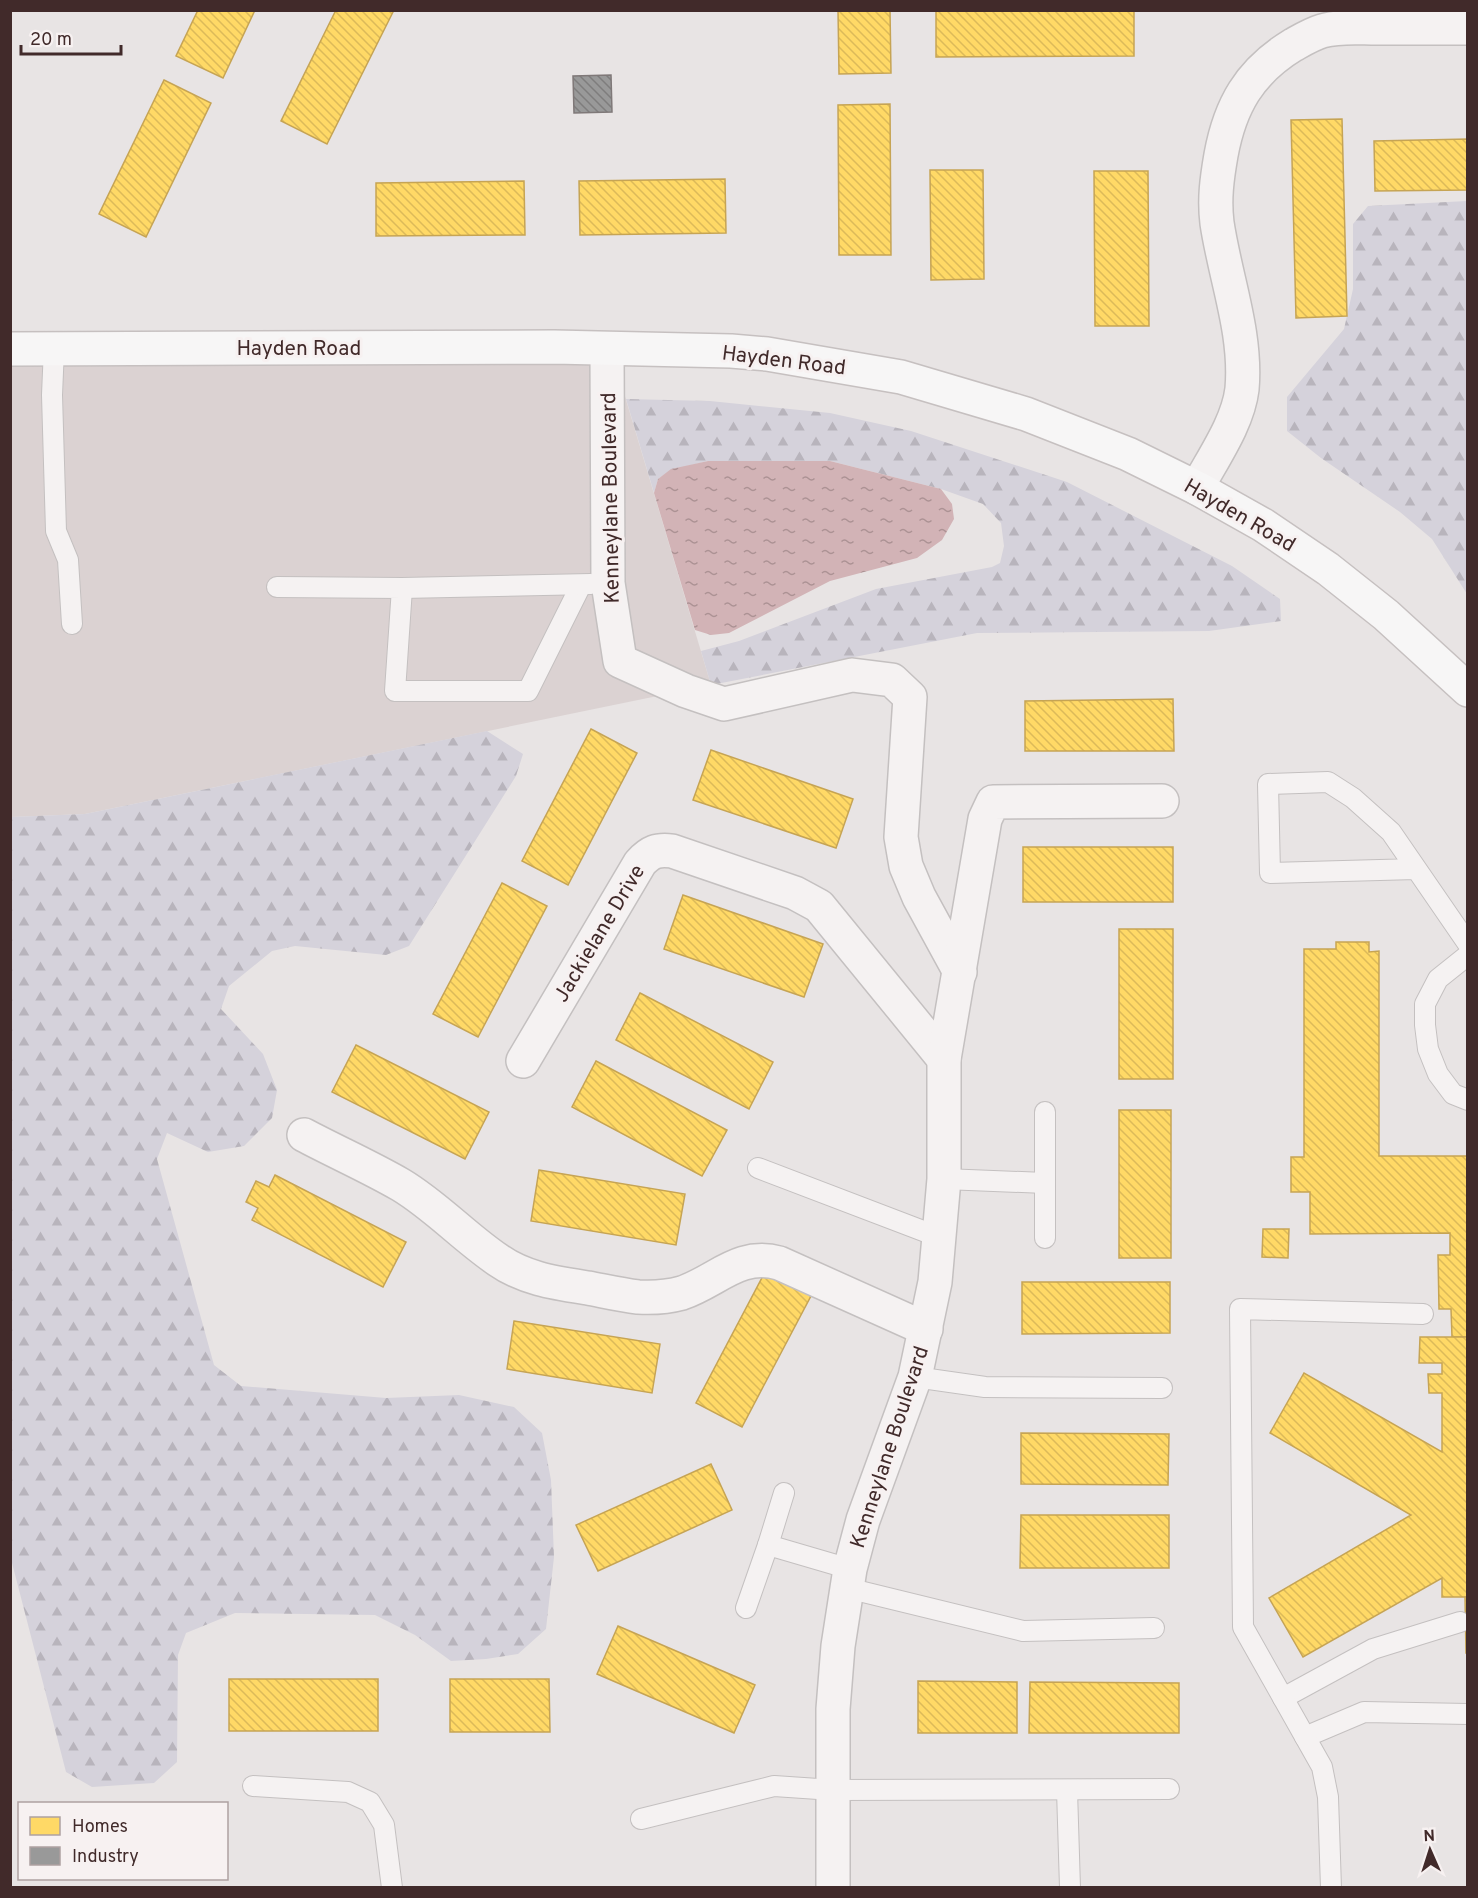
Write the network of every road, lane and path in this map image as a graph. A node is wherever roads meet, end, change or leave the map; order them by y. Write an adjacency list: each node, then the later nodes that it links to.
1 (1467, 28): 5 (street)
2 (54, 348): 3 (main road, Hayden Road); 4 (main road, Hayden Road); 9 (lane)
3 (10, 349)
4 (607, 350): 5 (main road, Hayden Road); 6 (street, Kenneylane Boulevard)
5 (1197, 488): 10 (main road, Hayden Road)
6 (594, 584): 8 (lane); 8 (lane); 15 (street, Kenneylane Boulevard)
7 (277, 587): 8 (lane)
8 (402, 588)
9 (72, 624)
10 (1467, 690)
11 (1162, 801): 15 (street, Kenneylane Boulevard)
12 (1416, 868): 12 (lane); 13 (lane)
13 (1467, 944)
14 (1467, 955): 18 (lane)
15 (960, 972): 16 (street, Kenneylane Boulevard)
16 (944, 1059): 17 (street, Jackielane Drive); 22 (street, Kenneylane Boulevard)
17 (523, 1061)
18 (1467, 1100)
19 (1045, 1112): 23 (lane)
20 (304, 1135): 27 (street)
21 (759, 1168): 24 (lane)
22 (944, 1179): 23 (lane); 24 (street, Kenneylane Boulevard)
23 (1045, 1183): 25 (lane)
24 (939, 1237): 27 (street, Kenneylane Boulevard)
25 (1045, 1238)
26 (1424, 1314): 36 (lane)
27 (926, 1329): 28 (street, Kenneylane Boulevard)
28 (915, 1377): 29 (lane); 32 (street, Kenneylane Boulevard)
29 (1162, 1388)
30 (784, 1493): 31 (lane)
31 (768, 1545): 32 (lane); 33 (lane)
32 (849, 1579): 35 (lane); 40 (street, Kenneylane Boulevard)
33 (746, 1608)
34 (1460, 1622): 36 (lane)
35 (1154, 1628)
36 (1283, 1698): 38 (lane)
37 (1467, 1714): 38 (lane)
38 (1305, 1737): 47 (lane)
39 (254, 1786): 44 (lane)
40 (833, 1790): 41 (lane); 43 (lane); 45 (street, Kenneylane Boulevard)
41 (1067, 1790): 42 (lane); 46 (lane)
42 (1169, 1790)
43 (641, 1819)
44 (392, 1887)
45 (833, 1887)
46 (1070, 1887)
47 (1331, 1887)

